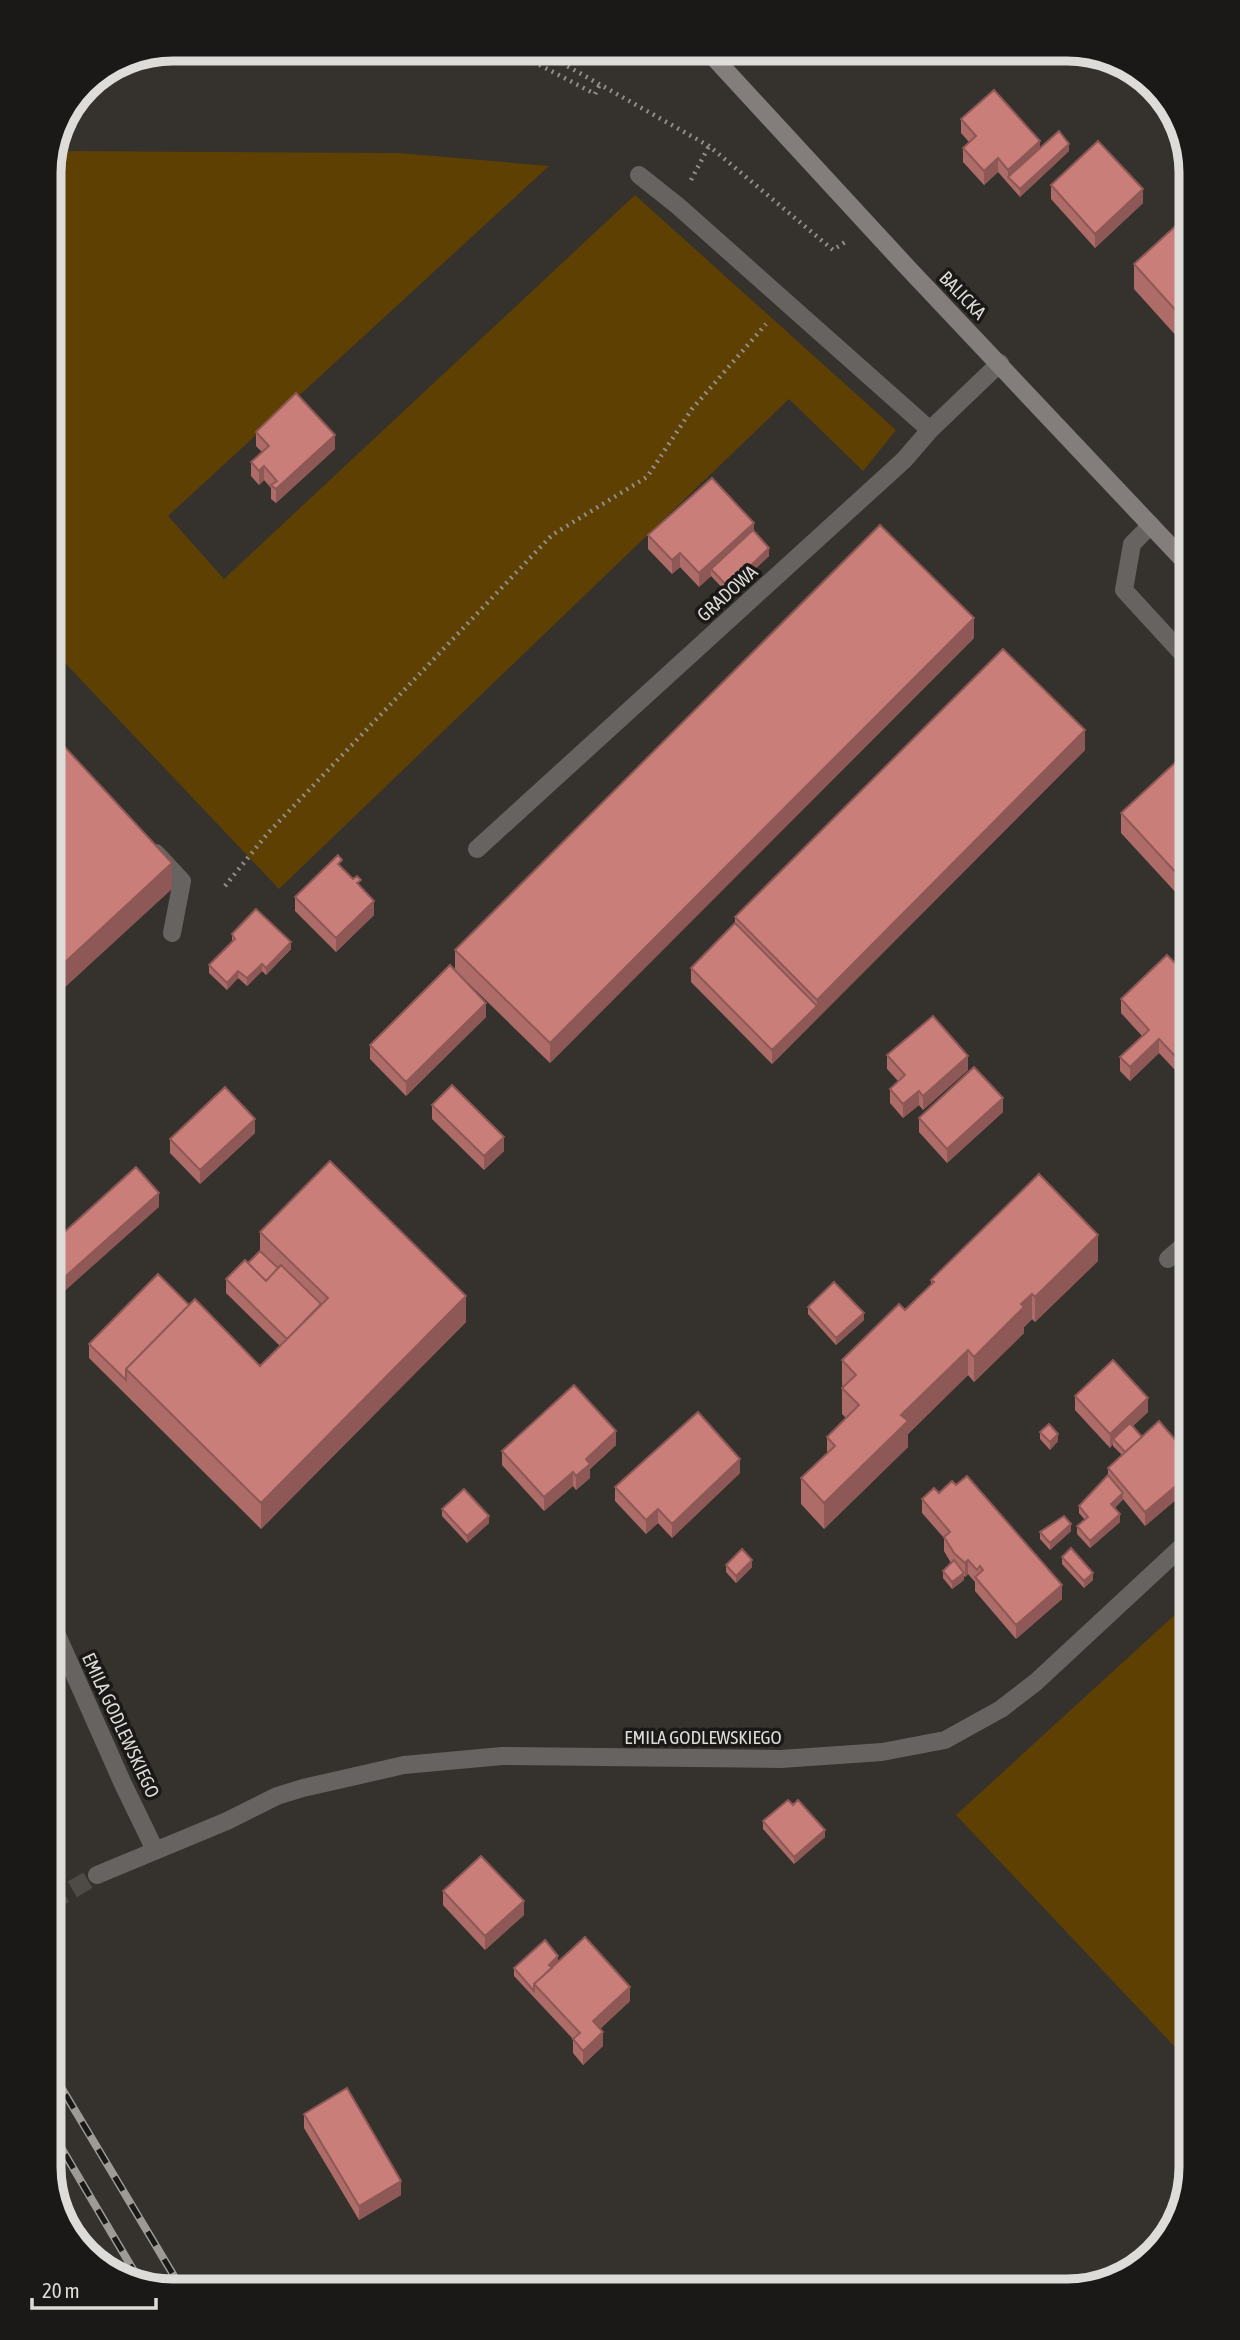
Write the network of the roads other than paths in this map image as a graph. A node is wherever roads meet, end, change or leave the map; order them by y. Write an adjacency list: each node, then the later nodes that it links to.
1 (717, 61): 3 (street, BALICKA)
2 (639, 175): 4 (street)
3 (1000, 363): 4 (street, GRADOWA); 5 (street, BALICKA)
4 (930, 430): 9 (street, GRADOWA)
5 (1151, 525): 6 (street, BALICKA); 7 (street)
6 (1179, 555)
7 (1179, 650)
8 (144, 840): 10 (street)
9 (477, 849)
10 (172, 933)
11 (1179, 1249): 12 (street)
12 (1168, 1259)
13 (1179, 1549): 15 (street, EMILA GODLEWSKIEGO)
14 (61, 1644): 15 (street, EMILA GODLEWSKIEGO)
15 (155, 1850): 16 (street, EMILA GODLEWSKIEGO)
16 (97, 1875)

